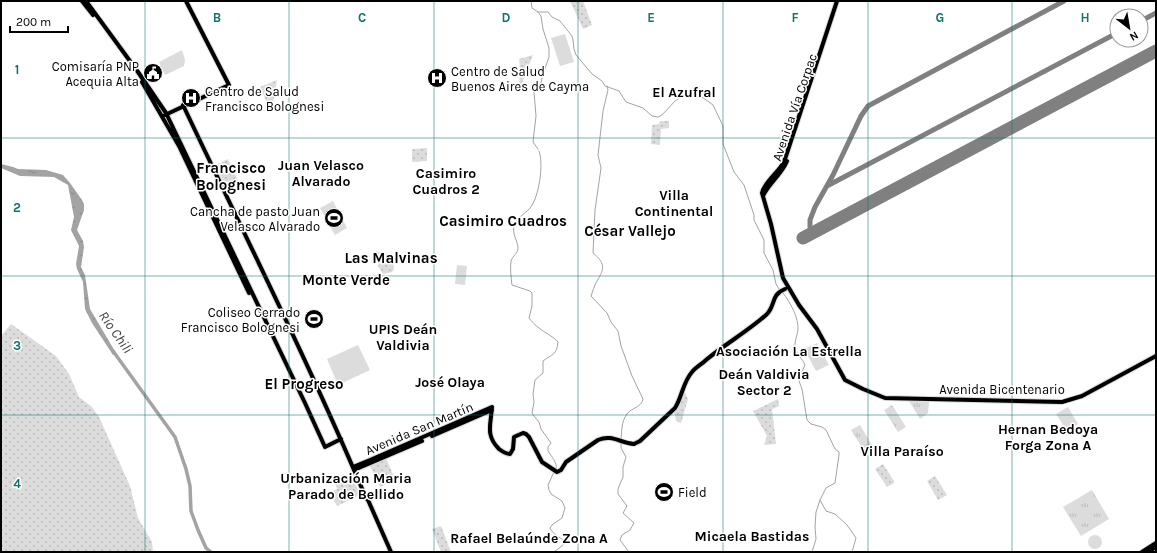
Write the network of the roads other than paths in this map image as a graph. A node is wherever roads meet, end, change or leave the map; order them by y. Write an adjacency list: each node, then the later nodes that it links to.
1 (82, 1): 6 (main road)
2 (86, 1): 6 (main road)
3 (186, 1): 5 (main road)
4 (839, 1): 7 (main road, Avenida Vía Corpac)
5 (183, 105): 6 (main road); 10 (main road)
6 (164, 115): 10 (main road)
7 (762, 196): 8 (main road, Avenida Bicentenario)
8 (785, 287): 9 (main road, Avenida Bicentenario); 11 (main road, Avenida San Martín)
9 (1156, 356)
10 (341, 439): 11 (main road)
11 (354, 468): 14 (main road)
12 (1156, 543): 15 (main road)
13 (1156, 547): 16 (main road)
14 (389, 552)
15 (1142, 552)
16 (1148, 552)

